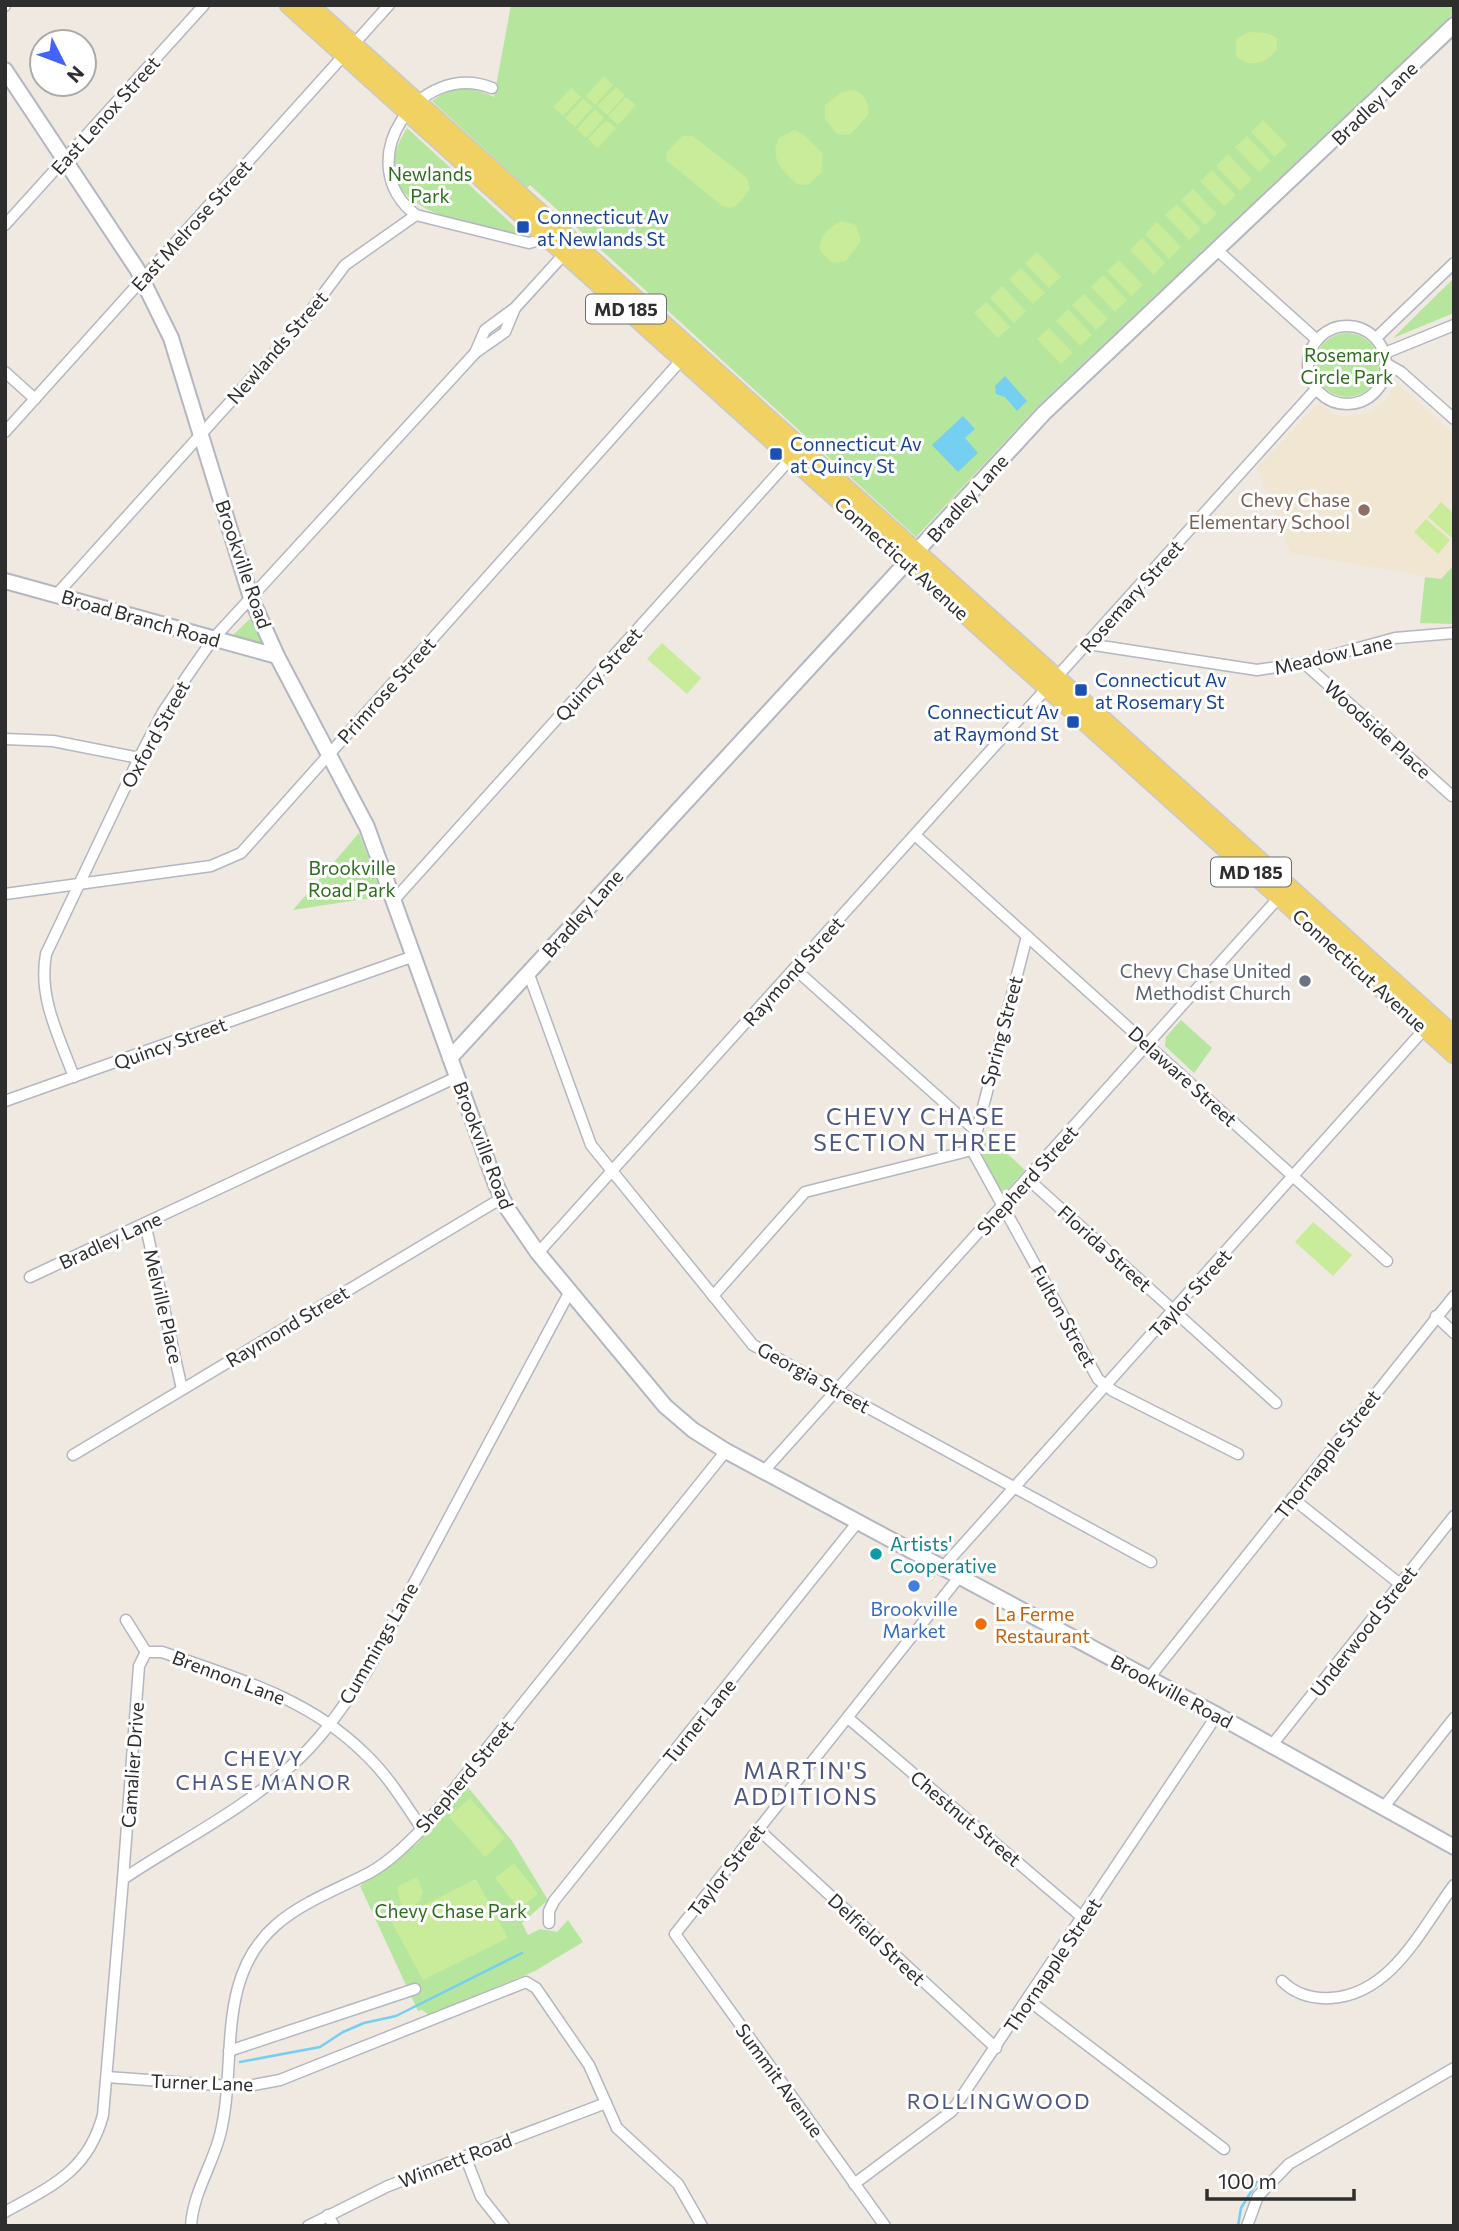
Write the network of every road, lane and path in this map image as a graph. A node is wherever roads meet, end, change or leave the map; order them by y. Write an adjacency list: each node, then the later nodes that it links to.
1 (204, 5): 10 (street, East Lenox Street)
2 (288, 5): 6 (main road, Connecticut Avenue / MD 185)
3 (310, 5): 6 (main road, Connecticut Avenue / MD 185)
4 (388, 5): 6 (street, East Melrose Street)
5 (1454, 25): 15 (main road, Bradley Lane)
6 (348, 50): 9 (main road, Connecticut Avenue / MD 185); 17 (street, East Melrose Street)
7 (5, 70): 10 (main road, Brookville Road)
8 (492, 88): 9 (street)
9 (413, 108): 11 (street); 13 (main road, Connecticut Avenue / MD 185); 14 (main road, Connecticut Avenue / MD 185)
10 (64, 160): 12 (street, East Lenox Street); 17 (main road, Brookville Road)
11 (416, 215): 13 (street); 29 (street, Newlands Street)
12 (5, 225)
13 (547, 238): 14 (main road, Connecticut Avenue / MD 185)
14 (570, 249): 22 (main road, Connecticut Avenue / MD 185); 34 (street, Oxford Street)
15 (1216, 249): 20 (street); 31 (main road, Bradley Lane)
16 (1454, 263): 19 (street)
17 (143, 279): 26 (street, East Melrose Street); 29 (main road, Brookville Road)
18 (1454, 325): 21 (street)
19 (1376, 338): 20 (street); 21 (street)
20 (1317, 340): 25 (street)
21 (1385, 353): 23 (street)
22 (687, 354): 30 (main road, Connecticut Avenue / MD 185); 42 (street, Primrose Street)
23 (1387, 364): 25 (street); 27 (street)
24 (5, 372): 26 (street)
25 (1316, 389): 37 (street, Rosemary Street)
26 (34, 399): 28 (street, East Melrose Street)
27 (1454, 419)
28 (5, 432)
29 (201, 434): 33 (street, Newlands Street); 34 (main road, Brookville Road)
30 (796, 453): 31 (main road, Connecticut Avenue / MD 185); 49 (street, Quincy Street)
31 (913, 558): 40 (main road, Connecticut Avenue / MD 185); 53 (main road, Bradley Lane)
32 (5, 580): 33 (main road, Broad Branch Road)
33 (57, 594): 36 (main road, Broad Branch Road)
34 (251, 598): 36 (street, Oxford Street); 38 (main road, Brookville Road)
35 (1454, 633): 39 (street, Meadow Lane)
36 (214, 639): 38 (main road, Broad Branch Road); 43 (street, Oxford Street)
37 (1088, 644): 39 (street, Meadow Lane); 40 (street, Rosemary Street)
38 (277, 656): 42 (main road, Brookville Road)
39 (1304, 663): 44 (street, Woodside Place)
40 (1052, 683): 45 (street, Raymond Street); 47 (main road, Connecticut Avenue / MD 185)
41 (5, 739): 43 (street)
42 (330, 753): 46 (street, Primrose Street); 49 (main road, Brookville Road)
43 (139, 758): 46 (street, Oxford Street)
44 (1452, 796)
45 (915, 835): 50 (street, Delaware Street); 52 (street, Raymond Street)
46 (80, 883): 48 (street, Primrose Street); 59 (street, Oxford Street)
47 (1284, 892): 54 (main road, Connecticut Avenue / MD 185); 56 (street, Shepherd Street)
48 (5, 894)
49 (394, 900): 51 (main road, Brookville Road)
50 (1027, 936): 56 (street, Delaware Street); 62 (street, Spring Street)
51 (414, 956): 58 (main road, Brookville Road); 59 (street, Quincy Street)
52 (795, 969): 62 (street); 64 (street, Raymond Street)
53 (528, 972): 58 (main road, Bradley Lane); 64 (street, Georgia Street)
54 (1430, 1023): 55 (main road, Connecticut Avenue / MD 185); 57 (main road, Connecticut Avenue / MD 185); 65 (street, Taylor Street)
55 (1454, 1035)
56 (1148, 1044): 65 (street, Delaware Street); 66 (street, Shepherd Street)
57 (1454, 1055)
58 (450, 1058): 60 (main road, Brookville Road)
59 (74, 1077): 61 (street, Quincy Street)
60 (457, 1077): 67 (main road, Brookville Road); 69 (street, Bradley Lane)
61 (5, 1101)
62 (975, 1130): 63 (street, Spring Street)
63 (971, 1150): 68 (street, Fulton Street); 74 (street)
64 (613, 1172): 70 (street, Raymond Street); 74 (street, Georgia Street)
65 (1295, 1176): 71 (street, Delaware Street); 76 (street, Taylor Street)
66 (1028, 1179): 68 (street, Shepherd Street); 76 (street, Florida Street)
67 (502, 1198): 70 (main road, Brookville Road); 80 (street, Raymond Street)
68 (1003, 1206): 79 (street, Fulton Street); 81 (street, Shepherd Street)
69 (145, 1223): 72 (street, Bradley Lane); 80 (street, Melville Place)
70 (538, 1253): 73 (main road, Brookville Road)
71 (1387, 1261)
72 (30, 1278)
73 (569, 1293): 83 (main road, Brookville Road); 101 (street, Cummings Lane)
74 (713, 1296): 81 (street, Georgia Street)
75 (1454, 1296): 77 (street, Thornapple Street)
76 (1174, 1311): 79 (street, Taylor Street); 82 (street, Florida Street)
77 (1436, 1315): 78 (street); 88 (street, Thornapple Street)
78 (1454, 1333)
79 (1106, 1386): 84 (street, Fulton Street); 87 (street, Taylor Street)
80 (183, 1389): 85 (street, Raymond Street)
81 (837, 1391): 86 (street, Shepherd Street); 87 (street, Georgia Street)
82 (1276, 1403)
83 (726, 1451): 86 (main road, Brookville Road); 104 (street, Shepherd Street)
84 (1238, 1454)
85 (73, 1455)
86 (764, 1472): 90 (main road, Brookville Road)
87 (1015, 1487): 91 (street, Georgia Street); 92 (street, Taylor Street)
88 (1292, 1498): 94 (street); 97 (street, Thornapple Street)
89 (1454, 1516): 94 (street, Underwood Street)
90 (857, 1523): 92 (main road, Brookville Road); 110 (street, Turner Lane)
91 (1151, 1562)
92 (943, 1567): 93 (main road, Brookville Road)
93 (960, 1576): 97 (main road, Brookville Road); 99 (street, Taylor Street)
94 (1400, 1584): 102 (street, Underwood Street)
95 (126, 1620): 96 (street, Brennon Lane)
96 (146, 1652): 101 (street, Brennon Lane); 107 (street, Camalier Drive)
97 (1149, 1678): 98 (main road, Brookville Road)
98 (1217, 1715): 102 (main road, Brookville Road); 109 (street, Thornapple Street)
99 (848, 1718): 105 (street, Taylor Street); 109 (street, Chestnut Street)
100 (1454, 1718): 103 (street)
101 (329, 1724): 104 (street, Brennon Lane); 107 (street, Cummings Lane)
102 (1272, 1745): 103 (main road, Brookville Road)
103 (1384, 1808): 106 (main road, Brookville Road)
104 (422, 1829): 116 (street, Shepherd Street)
105 (758, 1829): 111 (street, Taylor Street); 115 (street, Delfield Street)
106 (1454, 1847)
107 (123, 1879): 118 (street)
108 (1454, 1885): 112 (street)
109 (1083, 1918): 114 (street, Thornapple Street)
110 (550, 1923)
111 (675, 1934): 123 (street, Summit Avenue)
112 (1282, 1981)
113 (415, 1989): 116 (street, Turner Lane)
114 (1028, 2000): 115 (street, Thornapple Street); 121 (street)
115 (996, 2048): 123 (street, Thornapple Street)
116 (229, 2051): 119 (street, Shepherd Street)
117 (1454, 2068): 132 (street)
118 (107, 2077): 119 (street, Turner Lane); 124 (street)
119 (225, 2085): 120 (street, Turner Lane); 126 (street, Shepherd Street)
120 (606, 2103): 122 (street, Winnett Road); 130 (street)
121 (1224, 2148)
122 (465, 2155): 125 (street, Winnett Road); 129 (street)
123 (854, 2184): 131 (street, Summit Avenue)
124 (5, 2212)
125 (328, 2215): 127 (street, Winnett Road); 128 (street)
126 (191, 2226)
127 (308, 2226)
128 (334, 2226)
129 (504, 2226)
130 (702, 2226)
131 (885, 2226)
132 (1247, 2226)

